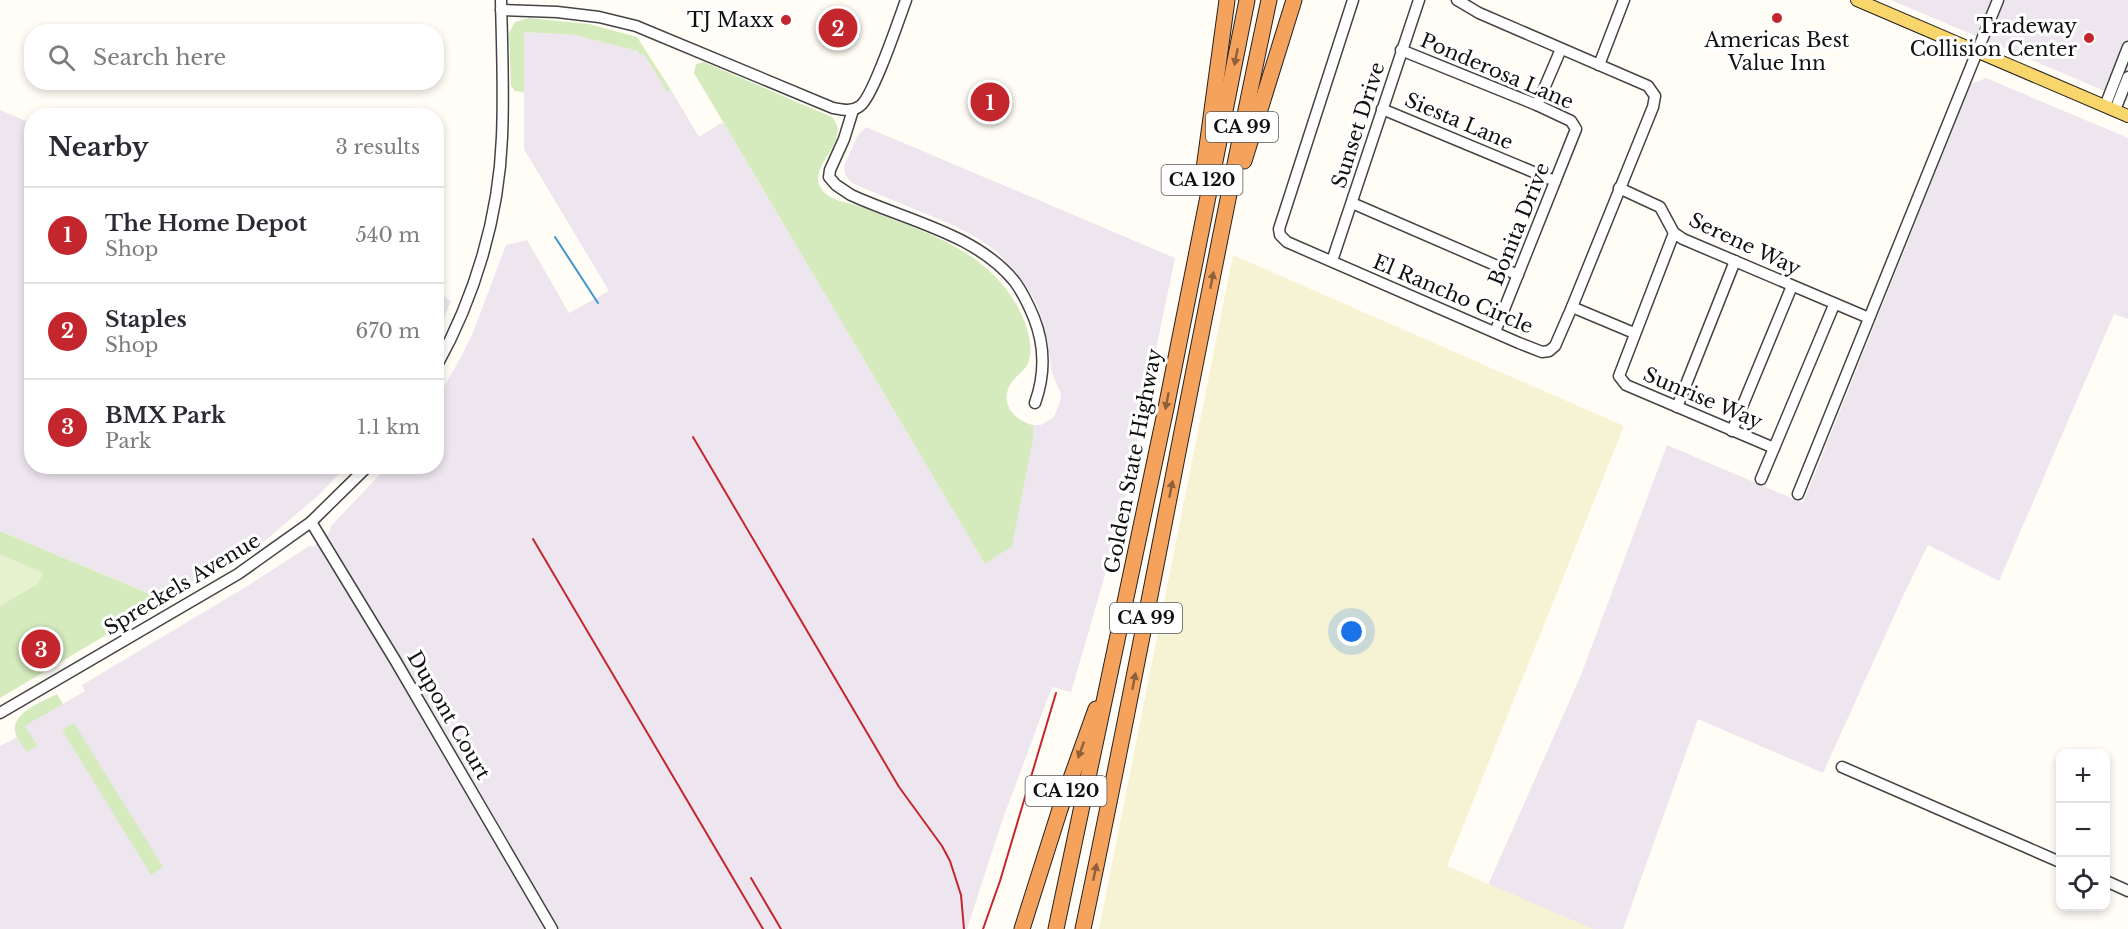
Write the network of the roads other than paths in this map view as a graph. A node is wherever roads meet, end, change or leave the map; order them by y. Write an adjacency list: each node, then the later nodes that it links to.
1 (906, 0): 22 (street)
2 (1227, 0): 39 (highway, CA 120)
3 (1247, 0): 39 (highway, Golden State Highway / CA 99, one-way to 39)
4 (1269, 0): 29 (highway, CA 99)
5 (1294, 0): 29 (highway, CA 120)
6 (1353, 0): 30 (street, El Rancho Circle)
7 (1419, 0): 15 (street, Sunset Drive)
8 (1458, 0): 14 (street, El Rancho Circle)
9 (1624, 0): 17 (street)
10 (1857, 0): 16 (main road)
11 (1998, 0): 16 (street)
12 (501, 5): 22 (street); 40 (street)
13 (2128, 47): 20 (street)
14 (1561, 49): 17 (street, El Rancho Circle); 19 (street)
15 (1401, 50): 19 (street, Ponderosa Lane); 21 (street, Sunset Drive)
16 (1978, 51): 20 (main road); 36 (street)
17 (1599, 65): 26 (street, El Rancho Circle)
18 (2128, 77): 20 (street)
19 (1537, 105): 24 (street, Ponderosa Lane)
20 (2110, 108): 23 (main road)
21 (1382, 109): 25 (street, Siesta Lane); 27 (street, Sunset Drive)
22 (853, 110): 41 (street)
23 (2128, 116)
24 (1576, 129): 25 (street, Bonita Drive)
25 (1555, 181): 32 (street, Bonita Drive)
26 (1619, 188): 28 (street, Serene Way); 35 (street, El Rancho Circle)
27 (1352, 203): 30 (street, Sunset Drive); 32 (street)
28 (1674, 233): 31 (street, Serene Way); 38 (street)
29 (1216, 254): 58 (highway, CA 99, one-way to 29)
30 (1332, 261): 37 (street, El Rancho Circle)
31 (1735, 261): 33 (street, Serene Way); 42 (street)
32 (1518, 275): 37 (street, Bonita Drive)
33 (1792, 286): 34 (street, Serene Way); 43 (street)
34 (1834, 304): 36 (street, Serene Way); 44 (street)
35 (1572, 307): 37 (street, El Rancho Circle); 38 (street)
36 (1869, 318): 47 (street)
37 (1495, 332)
38 (1634, 333): 42 (street, Sunrise Way)
39 (1179, 344): 49 (highway, Golden State Highway / CA 99, one-way to 49)
40 (444, 350)
41 (1035, 403)
42 (1677, 407): 43 (street, Sunrise Way)
43 (1732, 431): 44 (street, Sunrise Way)
44 (1774, 448): 46 (street)
45 (360, 474): 48 (street, Spreckels Avenue)
46 (1761, 478)
47 (1798, 494)
48 (311, 522): 50 (street, Spreckels Avenue); 55 (street, Dupont Court)
49 (1115, 655): 56 (highway, CA 120, one-way to 56); 57 (highway, Golden State Highway / CA 99)
50 (0, 713)
51 (1842, 767): 52 (street)
52 (2056, 860)
53 (2110, 883): 54 (street)
54 (2128, 891)
55 (552, 929)
56 (1022, 929)
57 (1056, 929)
58 (1083, 929)

